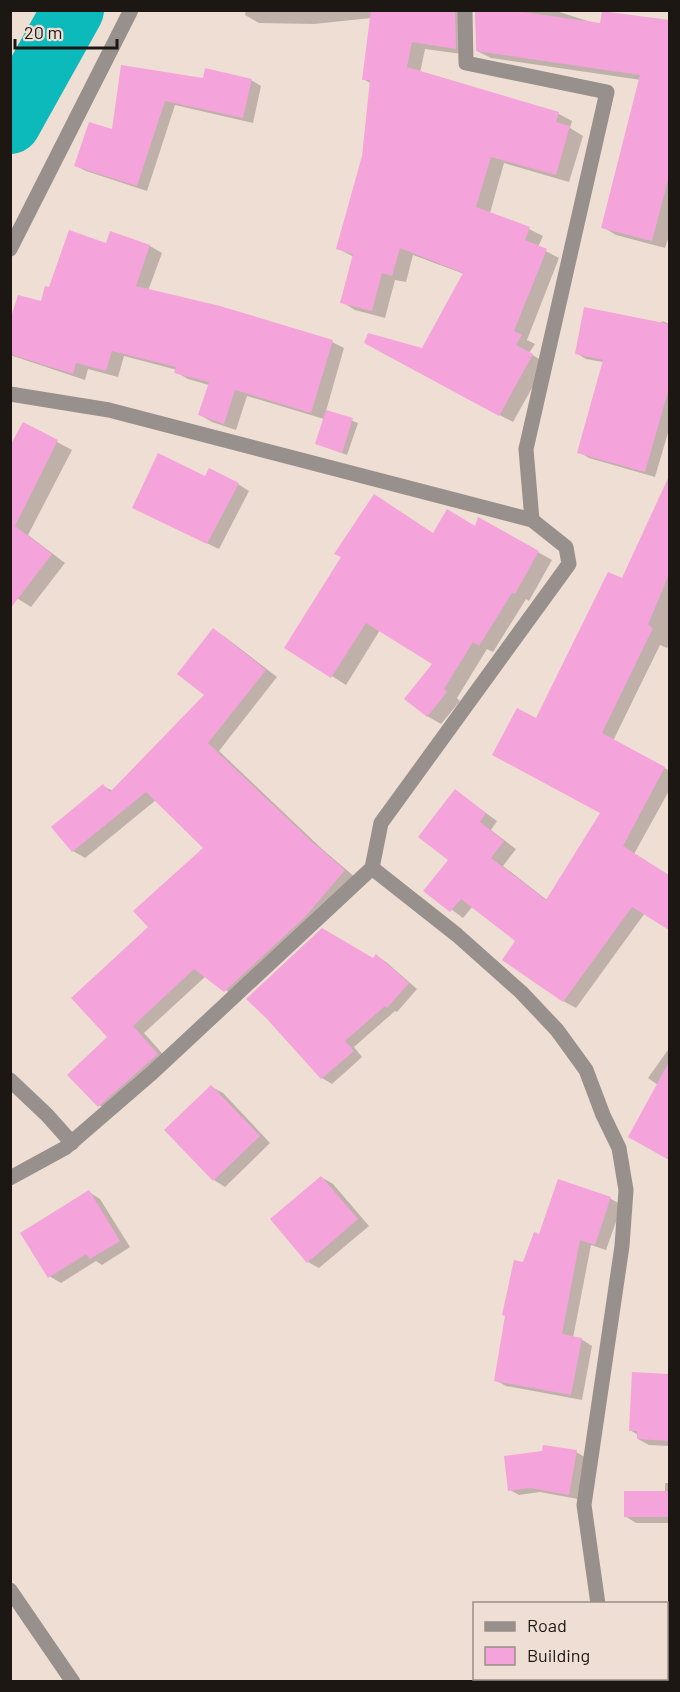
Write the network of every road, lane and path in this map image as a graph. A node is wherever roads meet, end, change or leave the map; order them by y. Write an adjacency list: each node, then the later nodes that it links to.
1 (131, 10): 3 (street)
2 (465, 10): 5 (street)
3 (10, 249)
4 (10, 394): 5 (street)
5 (532, 520): 6 (street)
6 (372, 868): 8 (street); 11 (street)
7 (10, 1080): 8 (street)
8 (72, 1143): 9 (street)
9 (10, 1178)
10 (10, 1590): 12 (street)
11 (598, 1602)
12 (73, 1682)

